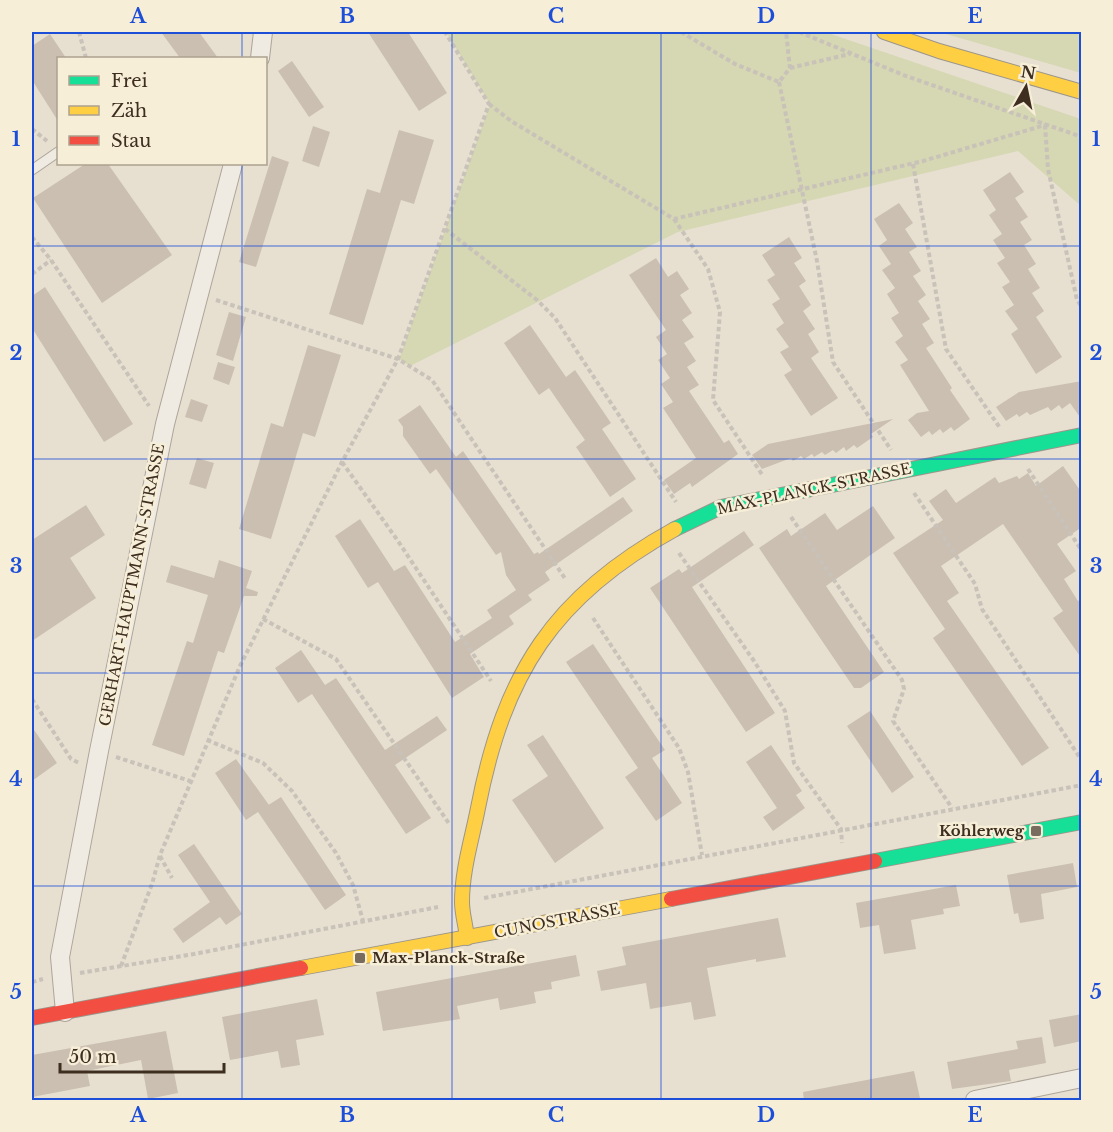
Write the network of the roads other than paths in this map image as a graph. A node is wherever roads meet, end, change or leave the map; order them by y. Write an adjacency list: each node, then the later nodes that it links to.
1 (263, 32): 3 (street)
2 (884, 32): 4 (street)
3 (260, 57)
4 (1082, 92)
5 (57, 153): 7 (lane)
6 (233, 165): 11 (street, GERHART-HAUPTMANN-STRASSE)
7 (32, 170)
8 (1082, 435): 10 (street, MAX-PLANCK-STRASSE)
9 (1082, 822): 10 (street, CUNOSTRASSE)
10 (467, 938): 11 (street, CUNOSTRASSE)
11 (64, 1012): 12 (street, CUNOSTRASSE)
12 (32, 1018)
13 (1082, 1078): 14 (street)
14 (975, 1101)

